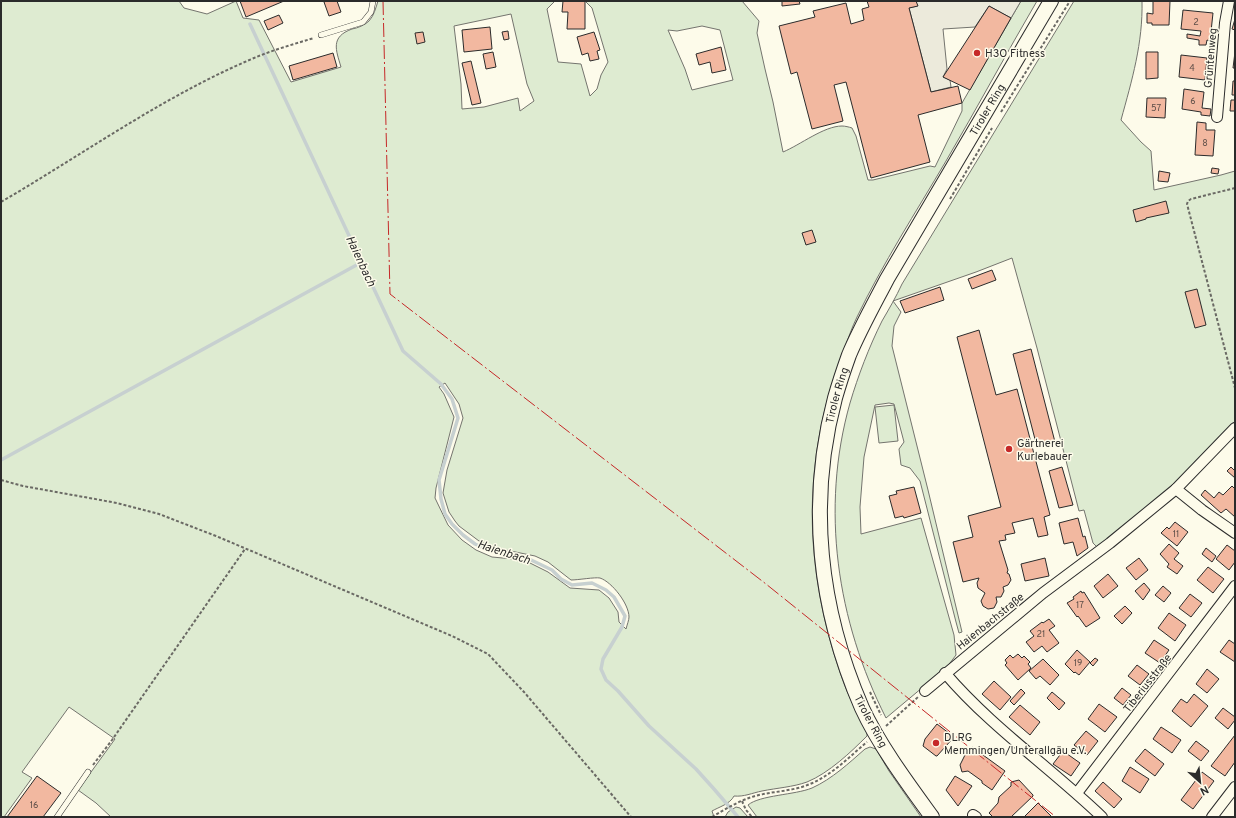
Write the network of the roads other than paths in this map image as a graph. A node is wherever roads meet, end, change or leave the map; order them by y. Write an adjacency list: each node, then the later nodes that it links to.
1 (373, 1): 4 (lane)
2 (1051, 1): 16 (main road, Tiroler Ring)
3 (1228, 1): 5 (street, Grüntenweg)
4 (321, 36)
5 (1217, 117)
6 (1235, 428): 7 (street, Haienbachstraße)
7 (1176, 489): 8 (street); 10 (street, Haienbachstraße)
8 (1235, 533)
9 (1235, 586): 14 (street, Tiberiusstraße)
10 (945, 673): 11 (street, Haienbachstraße); 14 (street)
11 (924, 691)
12 (88, 772): 15 (lane)
13 (1235, 786): 18 (street)
14 (1077, 793): 17 (street)
15 (57, 817)
16 (932, 817)
17 (1102, 817)
18 (1212, 817)

